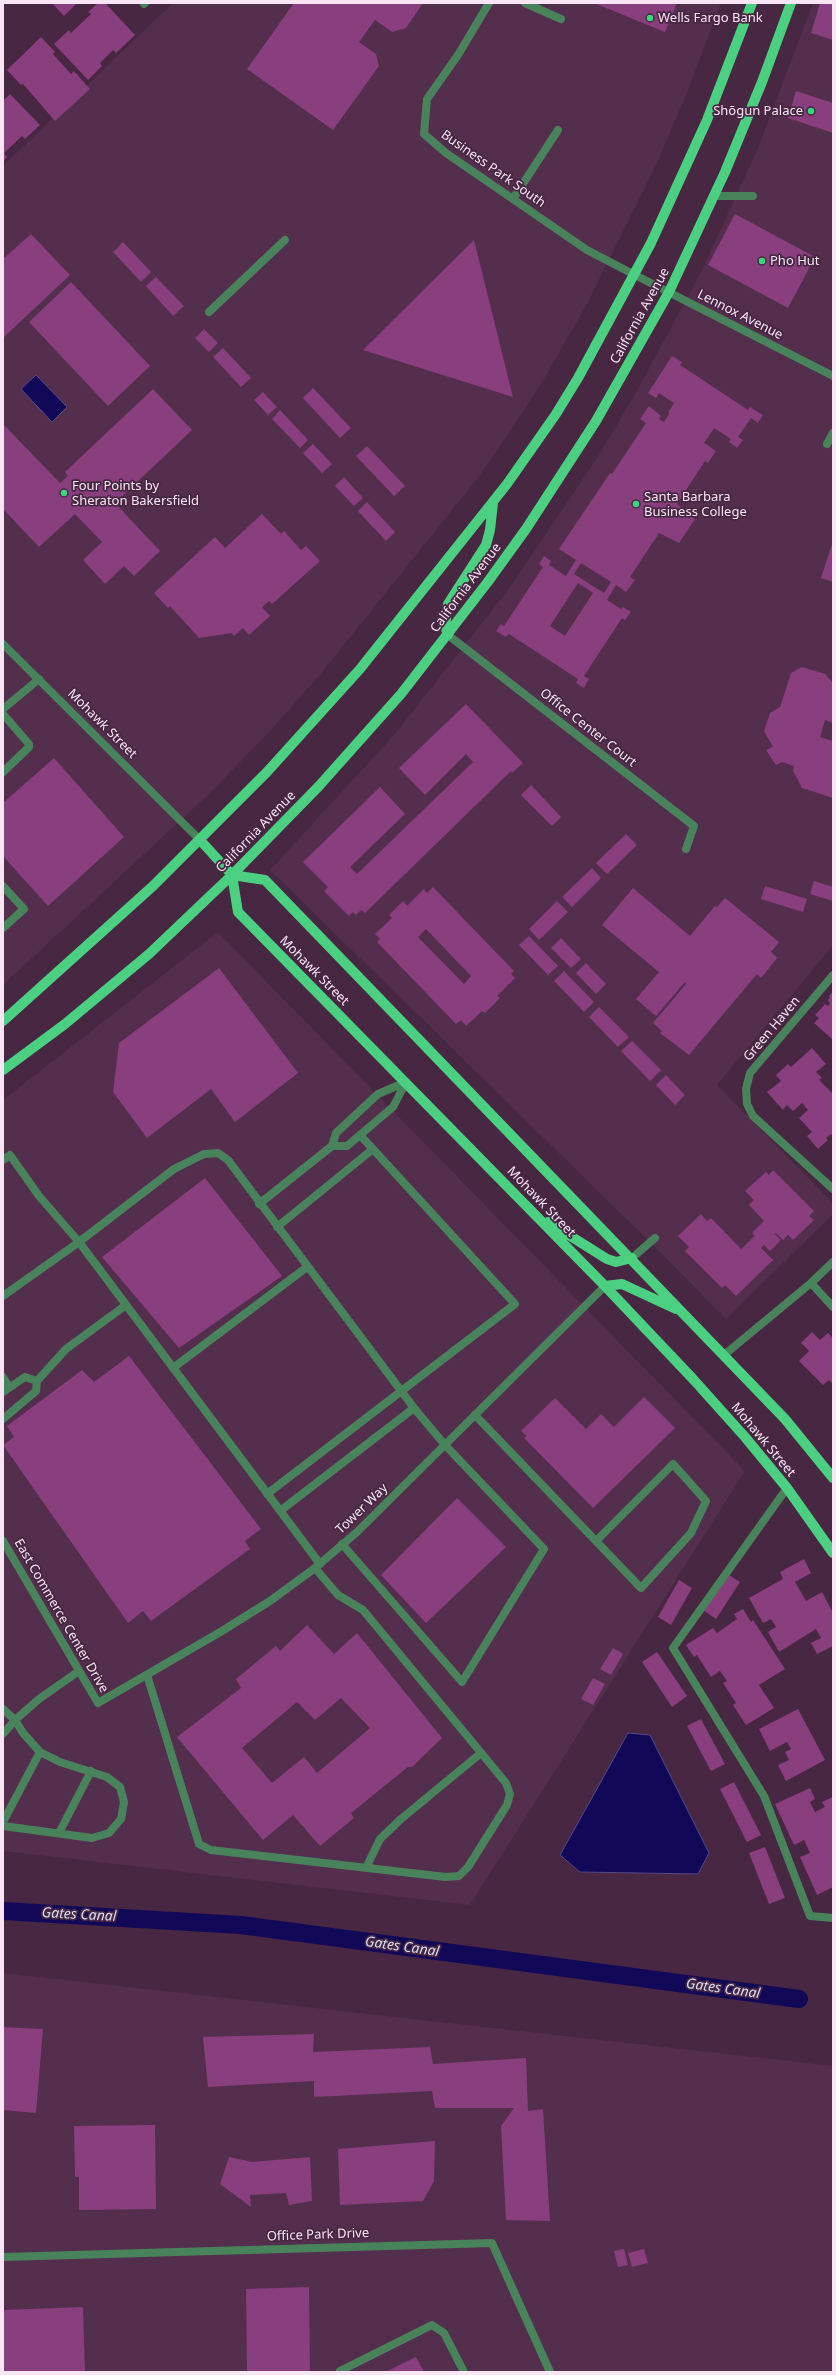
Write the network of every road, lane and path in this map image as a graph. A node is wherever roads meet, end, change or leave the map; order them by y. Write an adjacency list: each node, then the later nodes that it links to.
1 (489, 3): 9 (street, Business Park South)
2 (525, 3): 5 (street)
3 (752, 3): 11 (main road, California Avenue)
4 (791, 3): 7 (main road, California Avenue)
5 (561, 19)
6 (558, 130): 9 (street)
7 (714, 196): 8 (street); 12 (main road, California Avenue)
8 (754, 196)
9 (513, 199): 11 (street, Business Park South)
10 (285, 240): 13 (street)
11 (635, 275): 12 (street, Lennox Avenue); 17 (main road, California Avenue)
12 (669, 292): 14 (street, Lennox Avenue); 18 (main road, California Avenue)
13 (209, 312)
14 (833, 376)
15 (833, 433): 16 (street)
16 (827, 444)
17 (493, 504): 18 (main road); 24 (main road, California Avenue)
18 (448, 635): 25 (street, Office Center Court); 26 (main road, California Avenue)
19 (3, 644): 20 (street, Mohawk Street)
20 (39, 679): 21 (street); 24 (street, Mohawk Street)
21 (3, 709)
22 (3, 714): 23 (street)
23 (3, 772)
24 (200, 840): 26 (main road, Mohawk Street); 30 (main road, California Avenue)
25 (686, 849)
26 (232, 875): 31 (main road, California Avenue); 32 (main road, Mohawk Street); 43 (main road, Mohawk Street)
27 (3, 886): 28 (street)
28 (3, 928)
29 (833, 975): 37 (street, Green Haven)
30 (3, 1021)
31 (3, 1070)
32 (406, 1082): 33 (street); 34 (street); 39 (main road, Mohawk Street)
33 (360, 1135): 34 (street); 35 (street)
34 (332, 1146): 38 (street)
35 (373, 1149): 40 (street); 57 (street)
36 (3, 1160): 42 (street)
37 (833, 1189)
38 (259, 1204): 40 (street); 42 (street)
39 (533, 1213): 43 (main road); 47 (main road, Mohawk Street)
40 (277, 1227): 45 (street)
41 (655, 1238): 43 (street)
42 (79, 1242): 48 (street); 49 (street)
43 (632, 1258): 51 (main road, Mohawk Street)
44 (833, 1262): 46 (street)
45 (307, 1267): 53 (street); 57 (street)
46 (812, 1283): 50 (street); 52 (street)
47 (605, 1286): 51 (main road); 59 (street, Tower Way); 63 (main road, Mohawk Street)
48 (3, 1296)
49 (126, 1305): 53 (street); 55 (street)
50 (833, 1306)
51 (684, 1312): 52 (main road, Mohawk Street)
52 (724, 1355): 62 (main road, Mohawk Street)
53 (173, 1368): 64 (street)
54 (3, 1377): 56 (street)
55 (37, 1381): 56 (street); 60 (street)
56 (6, 1390)
57 (401, 1390): 58 (street); 64 (street)
58 (414, 1408): 61 (street); 65 (street)
59 (475, 1414): 61 (street, Tower Way); 67 (street)
60 (3, 1419)
61 (445, 1445): 68 (street, Tower Way); 68 (street)
62 (833, 1478)
63 (787, 1488): 69 (main road, Mohawk Street); 84 (street)
64 (267, 1494): 65 (street)
65 (280, 1511): 70 (street)
66 (3, 1541): 71 (street, East Commerce Center Drive)
67 (596, 1541): 67 (street)
68 (342, 1544): 70 (street, Tower Way)
69 (833, 1554)
70 (317, 1566): 72 (street, Tower Way); 78 (street)
71 (79, 1671): 73 (street, East Commerce Center Drive); 75 (street)
72 (147, 1675): 73 (street, Tower Way); 83 (street)
73 (98, 1703)
74 (3, 1709): 75 (street)
75 (15, 1720): 76 (street); 77 (street)
76 (3, 1734)
77 (40, 1752): 79 (street); 80 (street)
78 (481, 1753): 83 (street); 83 (street)
79 (91, 1771): 82 (street); 82 (street)
80 (3, 1822)
81 (3, 1826): 82 (street)
82 (59, 1833)
83 (366, 1868)
84 (833, 1918)
85 (3, 2257): 88 (street, Office Park Drive)
86 (340, 2371): 87 (street)
87 (464, 2372)
88 (550, 2372)

